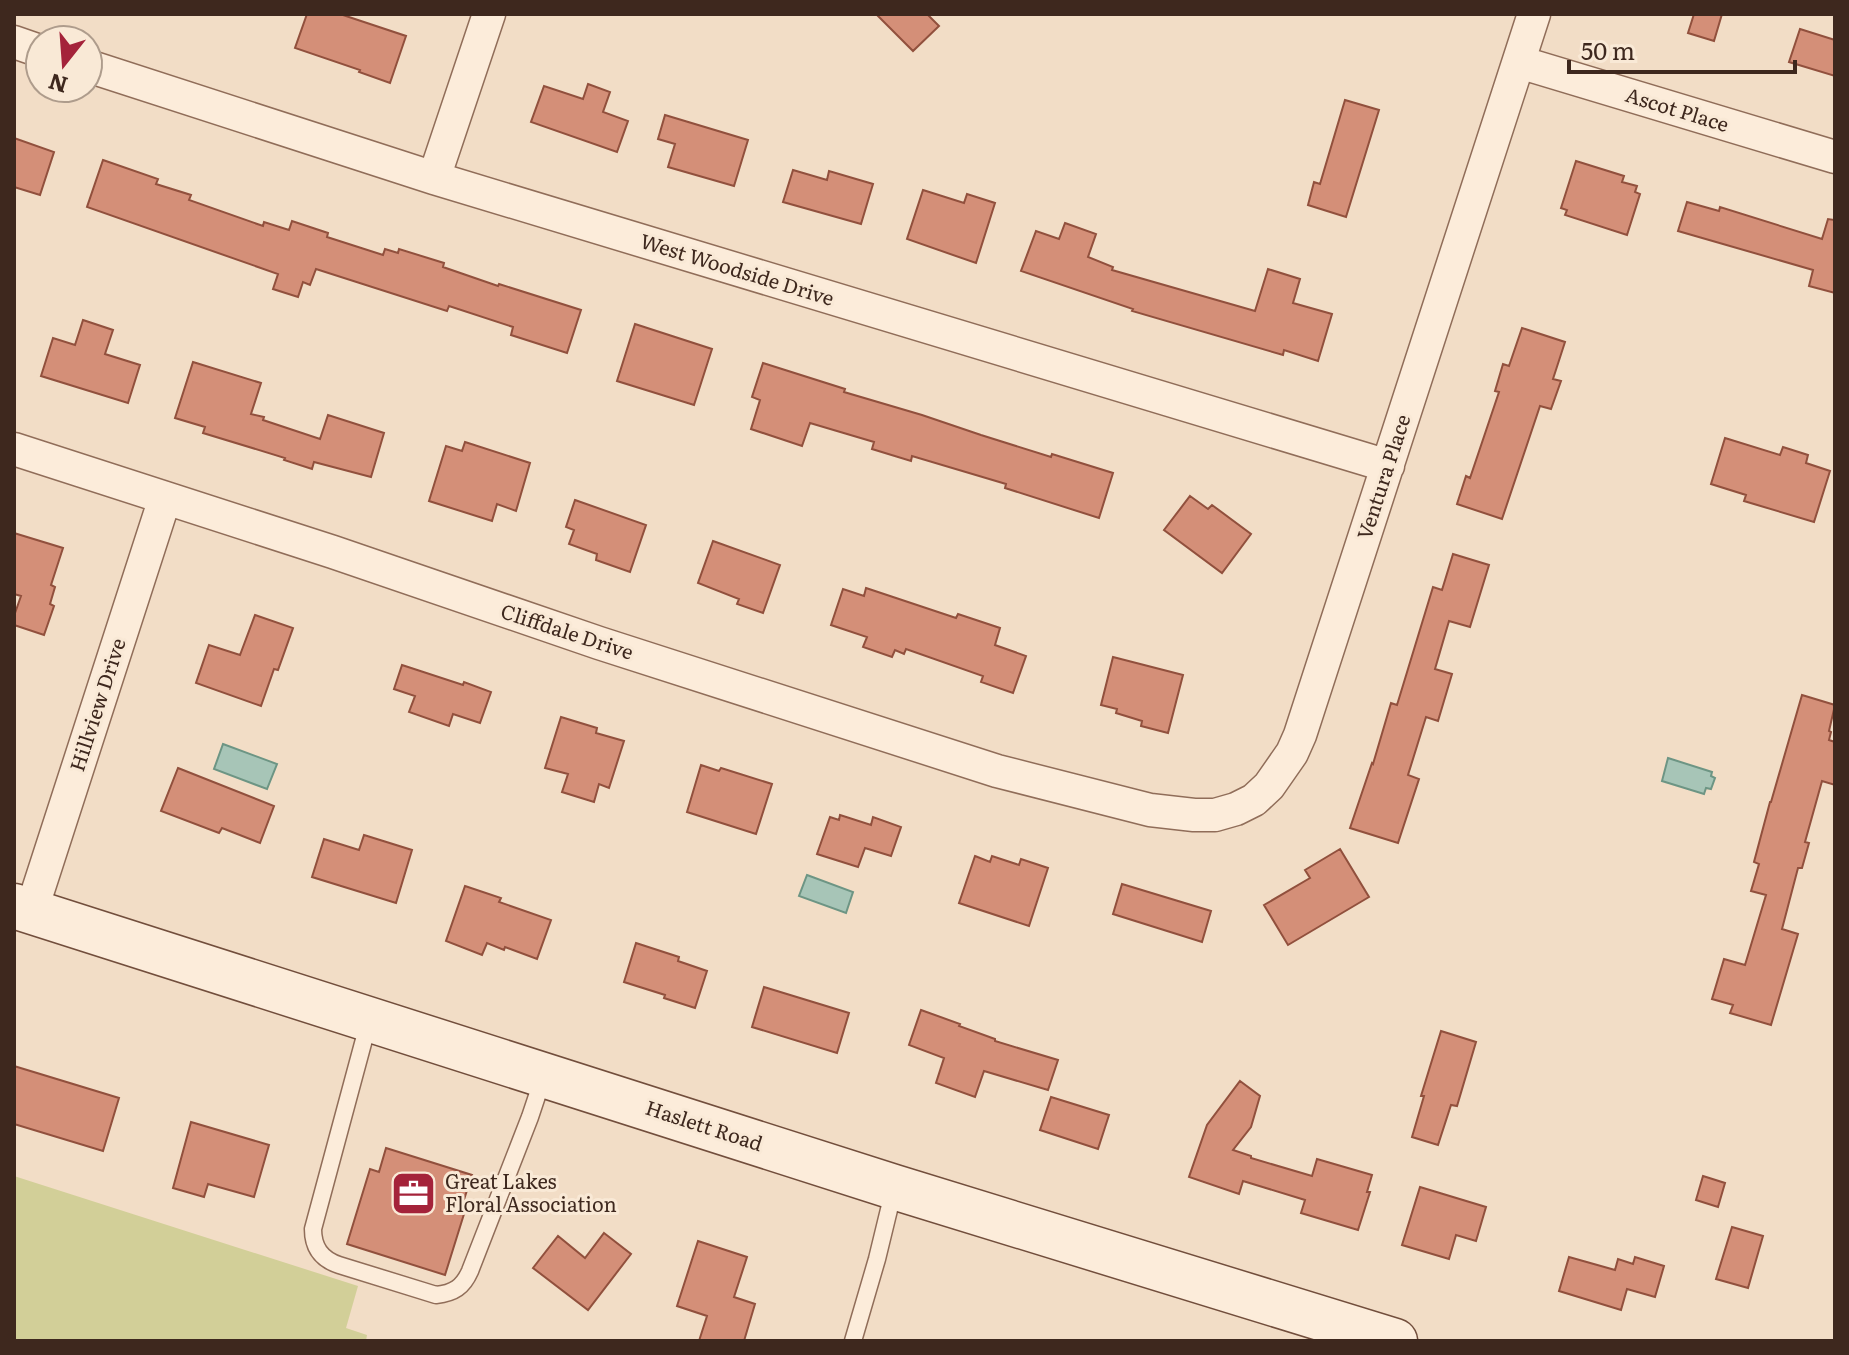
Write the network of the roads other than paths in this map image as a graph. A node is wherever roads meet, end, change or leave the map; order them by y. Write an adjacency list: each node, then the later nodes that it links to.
1 (489, 14): 6 (street)
2 (1534, 14): 3 (street, Ventura Place)
3 (1519, 62): 5 (street, Ascot Place); 8 (street, Ventura Place)
4 (104, 71): 6 (street, West Woodside Drive)
5 (1835, 157)
6 (434, 178): 8 (street, West Woodside Drive)
7 (14, 449): 9 (street, Cliffdale Drive)
8 (1388, 466): 10 (street, Ventura Place)
9 (165, 498): 10 (street, Cliffdale Drive); 11 (street, Hillview Drive)
10 (1123, 804)
11 (23, 909): 12 (street, Haslett Road)
12 (369, 1020): 13 (street, Haslett Road); 13 (lane)
13 (544, 1075): 14 (street, Haslett Road)
14 (894, 1187): 15 (lane); 16 (street, Haslett Road)
15 (853, 1341)
16 (1395, 1341)

